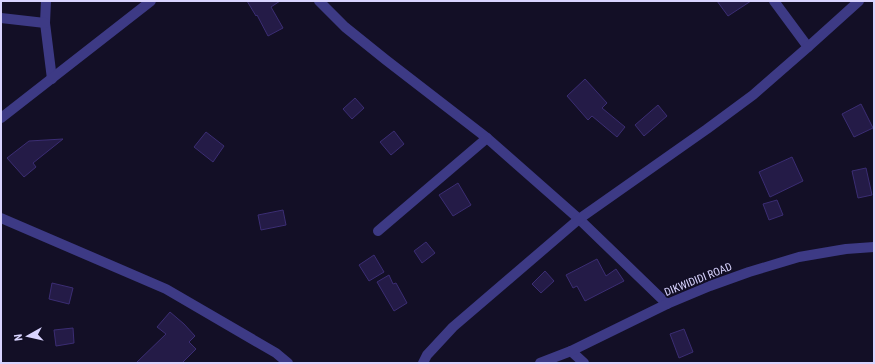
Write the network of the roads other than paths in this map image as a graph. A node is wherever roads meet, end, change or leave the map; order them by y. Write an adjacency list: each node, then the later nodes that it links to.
1 (46, 1): 7 (street)
2 (151, 1): 9 (street)
3 (319, 1): 11 (street)
4 (774, 1): 8 (street)
5 (859, 1): 8 (street)
6 (1, 18): 7 (street)
7 (45, 23): 9 (street)
8 (808, 47): 13 (street)
9 (52, 79): 10 (street)
10 (1, 118)
11 (487, 138): 13 (street); 14 (street)
12 (1, 218): 18 (street)
13 (579, 219): 16 (street); 19 (street)
14 (378, 231)
15 (874, 247): 16 (street, DIKWIDIDI ROAD)
16 (667, 304): 17 (street, DIKWIDIDI ROAD)
17 (571, 351): 20 (street, DIKWIDIDI ROAD); 21 (street)
18 (288, 363)
19 (423, 363)
20 (540, 363)
21 (584, 363)

